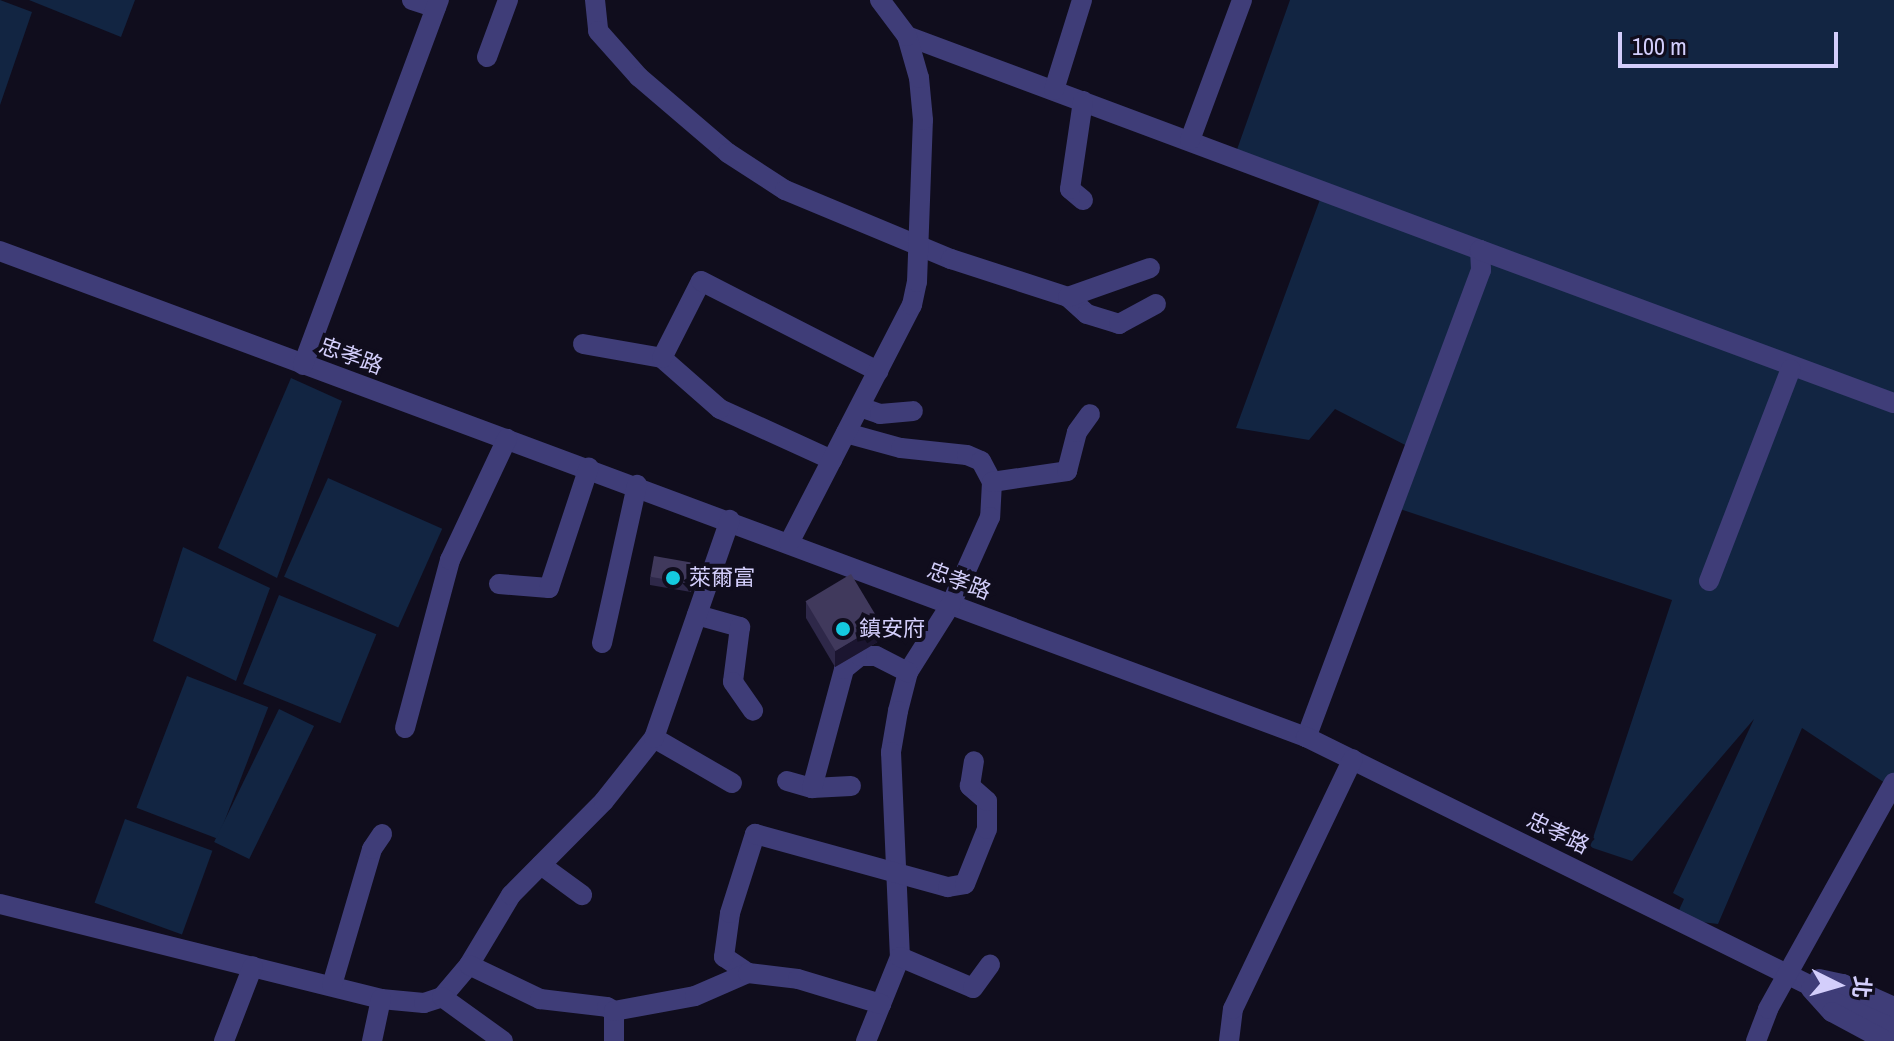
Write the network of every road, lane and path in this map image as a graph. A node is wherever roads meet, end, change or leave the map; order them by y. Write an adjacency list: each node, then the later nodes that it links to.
1 (412, 0): 7 (street)
2 (508, 0): 9 (street)
3 (595, 0): 14 (street)
4 (880, 0): 8 (street)
5 (1082, 0): 10 (street)
6 (1242, 0): 12 (street)
7 (437, 4): 22 (street)
8 (907, 36): 10 (street); 14 (street)
9 (487, 57)
10 (1054, 90): 11 (street)
11 (1083, 101): 12 (street); 13 (street)
12 (1190, 140): 15 (street)
13 (1083, 200)
14 (915, 242): 18 (street); 24 (street)
15 (1480, 250): 23 (street); 45 (street)
16 (0, 251): 22 (street, 忠孝路)
17 (1150, 268): 18 (street)
18 (1068, 297): 19 (street)
19 (1156, 304)
20 (583, 344): 21 (street)
21 (662, 358): 24 (street); 31 (street)
22 (303, 365): 30 (street, 忠孝路)
23 (1791, 369): 25 (street); 37 (street)
24 (878, 371): 26 (street)
25 (1894, 403)
26 (860, 407): 27 (street); 29 (street)
27 (913, 411)
28 (1090, 414): 33 (street)
29 (846, 433): 31 (street); 33 (street)
30 (507, 439): 32 (street, 忠孝路); 44 (street)
31 (832, 460): 36 (street)
32 (589, 467): 34 (street, 忠孝路); 38 (street)
33 (992, 482): 39 (street)
34 (637, 485): 35 (street, 忠孝路); 41 (street)
35 (730, 520): 36 (street, 忠孝路); 40 (street)
36 (789, 543): 39 (street, 忠孝路)
37 (1709, 581)
38 (499, 584)
39 (951, 604): 42 (street); 45 (street, 忠孝路)
40 (697, 615): 43 (street); 46 (street)
41 (602, 643)
42 (908, 672): 53 (street); 56 (street)
43 (753, 711)
44 (405, 728)
45 (1306, 737): 47 (street, 忠孝路)
46 (654, 738): 50 (street); 55 (street)
47 (1353, 759): 64 (street, 忠孝路); 79 (street)
48 (974, 761): 56 (street)
49 (787, 781): 53 (street)
50 (732, 783)
51 (1894, 783): 64 (street)
52 (851, 786): 53 (street)
53 (812, 788)
54 (382, 834): 65 (street)
55 (541, 865): 57 (street); 60 (street)
56 (898, 869): 59 (street); 63 (street)
57 (582, 895)
58 (0, 904): 62 (street)
59 (900, 957): 61 (street); 68 (street)
60 (469, 965): 66 (street); 70 (street)
61 (990, 965)
62 (253, 966): 65 (street); 73 (street)
63 (748, 973): 68 (street); 70 (street)
64 (1796, 974): 69 (street); 72 (street, 忠孝路); 80 (street); 81 (street)
65 (332, 985): 67 (street)
66 (442, 997): 67 (street); 71 (street)
67 (381, 999): 74 (street)
68 (881, 1004): 78 (street)
69 (1894, 1007)
70 (614, 1011): 77 (street)
71 (470, 1017): 75 (street); 76 (street)
72 (1894, 1027)
73 (224, 1041)
74 (372, 1041)
75 (469, 1041)
76 (503, 1041)
77 (614, 1041)
78 (866, 1041)
79 (1229, 1041)
80 (1756, 1041)
81 (1886, 1041)

